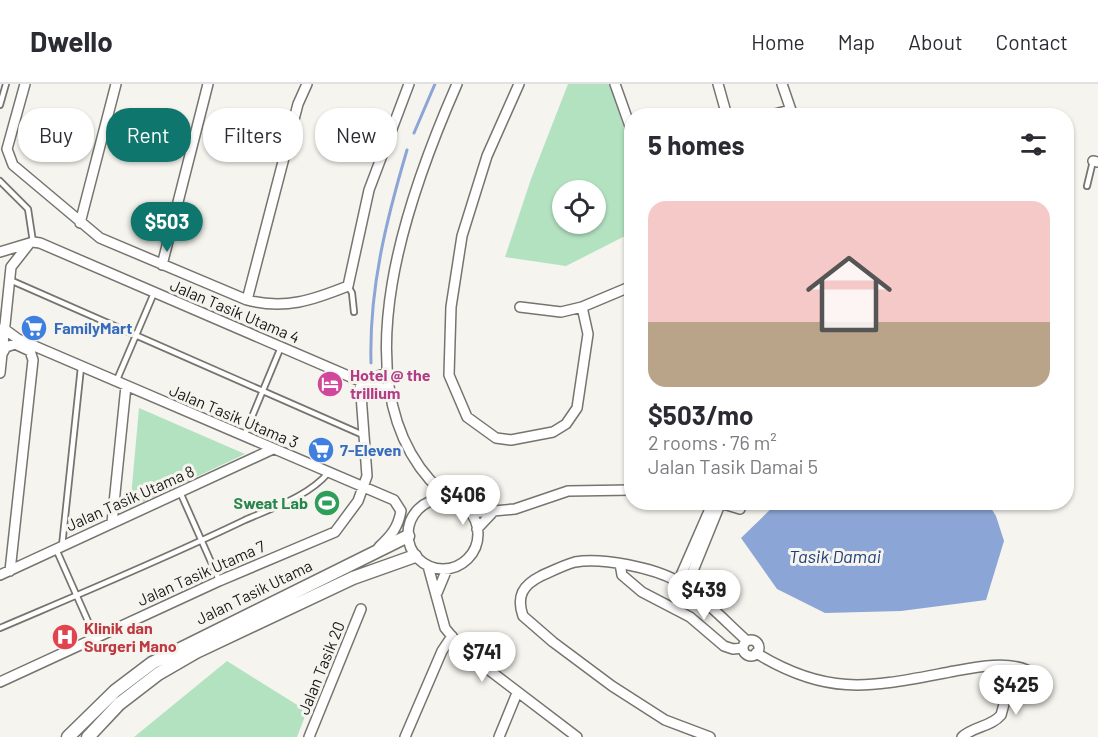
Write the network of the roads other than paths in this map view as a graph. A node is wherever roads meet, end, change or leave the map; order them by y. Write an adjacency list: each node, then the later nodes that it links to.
1 (6, 84): 12 (lane)
2 (25, 84): 19 (street)
3 (116, 84): 19 (street)
4 (208, 84): 22 (street)
5 (307, 84): 28 (street)
6 (409, 84): 25 (street)
7 (457, 84): 40 (street)
8 (519, 84): 30 (street)
9 (615, 84): 15 (street)
10 (718, 84): 13 (street)
11 (782, 84): 14 (street)
12 (0, 105)
13 (725, 108)
14 (789, 108)
15 (624, 109)
16 (1096, 162): 18 (lane)
17 (0, 181): 20 (lane)
18 (1087, 186)
19 (80, 223): 22 (street)
20 (31, 242): 21 (street); 23 (street); 27 (street, Jalan Tasik Utama 4)
21 (0, 253): 23 (street)
22 (162, 265): 28 (street)
23 (11, 267): 24 (street)
24 (10, 280): 32 (street); 33 (lane)
25 (348, 286): 28 (street); 31 (lane)
26 (624, 289): 30 (street)
27 (154, 292): 33 (lane); 34 (street, Jalan Tasik Utama 4)
28 (247, 300)
29 (520, 307): 30 (street)
30 (582, 307)
31 (354, 312)
32 (3, 328): 35 (street); 36 (street, Jalan Tasik Utama 3)
33 (136, 333): 42 (lane); 44 (lane)
34 (281, 347): 41 (street, Jalan Tasik Utama 4); 44 (lane)
35 (2, 354): 37 (street); 39 (street)
36 (55, 356): 37 (street); 38 (street, Jalan Tasik Utama 3)
37 (34, 363): 71 (street)
38 (81, 367): 42 (street, Jalan Tasik Utama 3); 64 (lane)
39 (0, 373)
40 (388, 373): 41 (street); 46 (street)
41 (360, 381): 45 (street)
42 (116, 382): 43 (street, Jalan Tasik Utama 3)
43 (126, 386): 48 (street, Jalan Tasik Utama 3); 60 (street)
44 (262, 392): 47 (lane); 48 (lane)
45 (360, 392): 46 (street); 47 (street)
46 (392, 395): 51 (street)
47 (363, 435): 52 (street)
48 (243, 436): 49 (street, Jalan Tasik Utama 3)
49 (273, 449): 50 (street, Jalan Tasik Utama 3); 54 (street, Jalan Tasik Utama 8)
50 (328, 473): 52 (street, Jalan Tasik Utama 3); 63 (lane)
51 (431, 480): 55 (street); 56 (street)
52 (364, 488): 65 (street, Jalan Tasik Utama 3); 74 (street, Jalan Tasik Utama 7)
53 (624, 490): 58 (street)
54 (180, 492): 60 (street, Jalan Tasik Utama 8); 63 (lane)
55 (431, 501): 56 (street); 62 (street)
56 (459, 503): 59 (street)
57 (715, 510): 75 (street)
58 (493, 512): 59 (street); 61 (street)
59 (471, 513): 61 (street)
60 (112, 523): 64 (street, Jalan Tasik Utama 8)
61 (477, 529): 70 (street)
62 (408, 536): 65 (street, Jalan Tasik Utama); 66 (street)
63 (201, 541): 74 (lane); 77 (lane)
64 (58, 547): 71 (street, Jalan Tasik Utama 8); 77 (lane)
65 (370, 555): 68 (street, Jalan Tasik Utama)
66 (416, 556): 69 (street); 73 (street, Jalan Tasik Utama)
67 (620, 564): 75 (street); 82 (street); 93 (street)
68 (348, 565): 73 (street); 87 (street, Jalan Tasik Utama)
69 (428, 566): 70 (street); 76 (street)
70 (447, 569): 76 (street)
71 (10, 571): 72 (street, Jalan Tasik Utama 8)
72 (0, 575)
73 (353, 578): 88 (street, Jalan Tasik Utama)
74 (219, 581): 81 (street, Jalan Tasik Utama 7)
75 (682, 585): 82 (street)
76 (437, 593): 80 (street)
77 (76, 595): 79 (lane); 81 (lane)
78 (361, 609): 89 (street, Jalan Tasik 20)
79 (0, 628)
80 (452, 636): 85 (street); 90 (street)
81 (95, 637): 84 (street, Jalan Tasik Utama 7)
82 (745, 645): 83 (street)
83 (996, 667): 86 (street); 94 (street)
84 (0, 682)
85 (517, 693): 91 (street); 92 (street)
86 (1039, 694)
87 (68, 737)
88 (88, 737)
89 (309, 737)
90 (405, 737)
91 (499, 737)
92 (577, 737)
93 (710, 737)
94 (962, 737)

